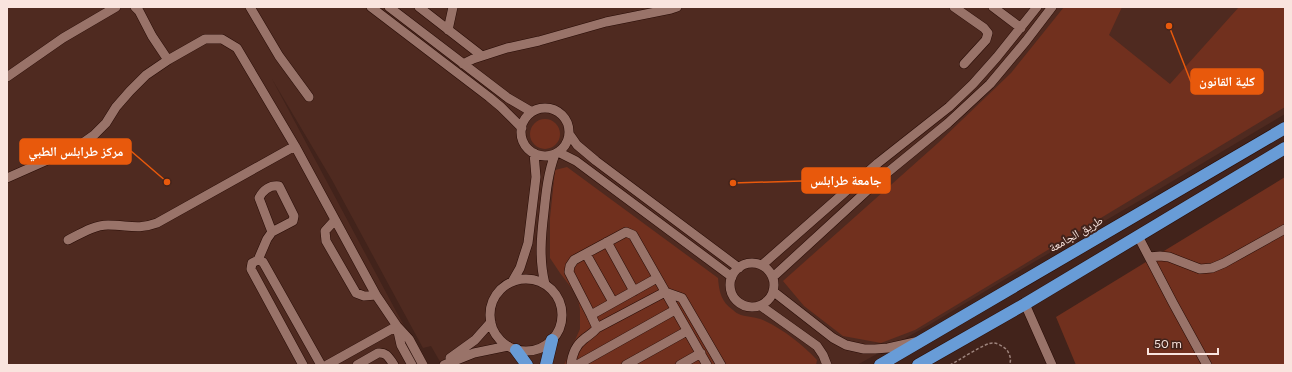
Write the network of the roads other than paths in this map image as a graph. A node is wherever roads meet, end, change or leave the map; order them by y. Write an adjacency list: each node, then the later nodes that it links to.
1 (116, 7): 19 (street)
2 (135, 7): 16 (street)
3 (250, 7): 20 (street)
4 (371, 7): 22 (street)
5 (389, 7): 17 (street)
6 (419, 7): 14 (street)
7 (453, 7): 14 (street)
8 (678, 7): 15 (street)
9 (954, 7): 18 (street)
10 (993, 7): 13 (street)
11 (1037, 7): 13 (street)
12 (1052, 7): 42 (street)
13 (1021, 28): 39 (street)
14 (448, 30): 15 (street)
15 (482, 56): 17 (street)
16 (168, 60): 25 (street); 29 (street)
17 (463, 64): 21 (street)
18 (964, 64)
19 (7, 77)
20 (309, 97)
21 (532, 112): 22 (street); 24 (street)
22 (522, 128): 27 (street)
23 (1285, 128): 59 (highway, طريق الجامعة)
24 (570, 135): 28 (street); 40 (street)
25 (295, 146): 30 (street); 34 (street)
26 (1285, 148): 33 (highway)
27 (534, 153): 28 (street); 44 (street)
28 (557, 153): 41 (street); 45 (street)
29 (7, 178)
30 (335, 220): 49 (street); 49 (street)
31 (1285, 229): 37 (street)
32 (272, 232): 32 (street); 38 (street)
33 (1138, 236): 37 (street); 51 (highway)
34 (68, 240)
35 (607, 242): 36 (street); 43 (street); 46 (street)
36 (586, 254): 50 (street); 54 (street)
37 (1149, 257): 83 (street)
38 (258, 260): 64 (street); 65 (street)
39 (762, 265): 40 (street); 42 (street)
40 (739, 268): 41 (street)
41 (732, 277): 52 (street)
42 (773, 277): 48 (street)
43 (657, 278): 46 (street); 47 (street)
44 (512, 282): 45 (street); 55 (street)
45 (545, 284): 60 (street)
46 (634, 290): 50 (street)
47 (665, 292): 53 (street); 57 (street); 78 (street)
48 (774, 292): 52 (street); 59 (street)
49 (376, 295): 56 (street)
50 (614, 302): 54 (street)
51 (1025, 304): 81 (highway); 82 (street)
52 (761, 306): 79 (street)
53 (675, 310): 58 (street); 74 (street)
54 (591, 315): 57 (street)
55 (491, 322): 61 (street); 63 (street)
56 (397, 326): 66 (street); 69 (street); 70 (street)
57 (597, 328): 73 (street)
58 (688, 331): 62 (street); 75 (street)
59 (926, 339): 80 (highway, طريق الجامعة)
60 (552, 340): 61 (street); 72 (highway)
61 (512, 348): 63 (street); 71 (highway)
62 (701, 353): 76 (street); 77 (street)
63 (446, 364)
64 (303, 365)
65 (321, 365)
66 (327, 365)
67 (356, 365): 68 (street)
68 (394, 365)
69 (412, 365)
70 (422, 365)
71 (527, 365)
72 (546, 365)
73 (571, 365)
74 (577, 365)
75 (626, 365)
76 (680, 365)
77 (707, 365)
78 (722, 365)
79 (827, 365)
80 (880, 365)
81 (918, 365)
82 (1052, 365)
83 (1207, 365)

